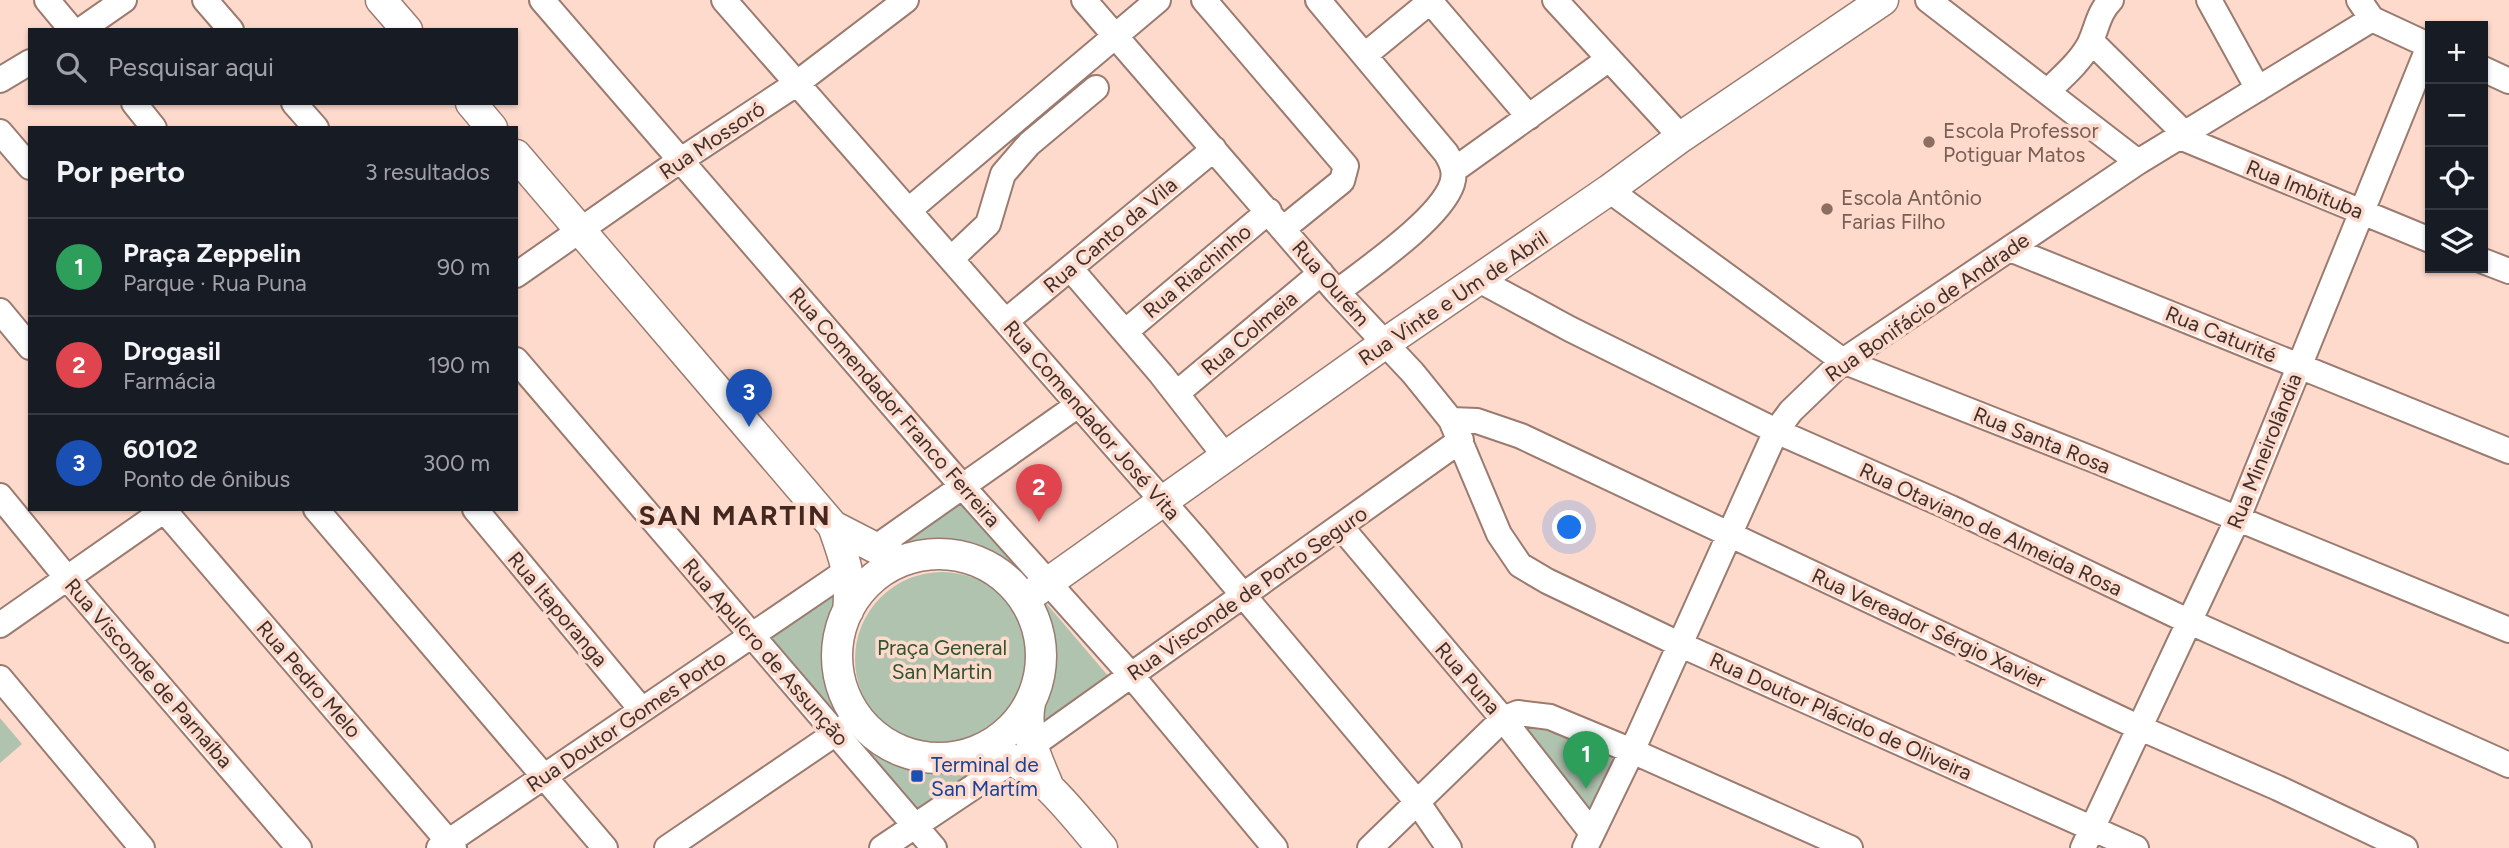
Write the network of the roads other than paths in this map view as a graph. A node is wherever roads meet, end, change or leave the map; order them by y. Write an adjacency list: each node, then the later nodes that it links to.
1 (47, 0): 19 (street)
2 (124, 0): 20 (street)
3 (205, 0): 21 (street)
4 (381, 0): 22 (main road)
5 (542, 0): 49 (street, Rua Comendador Franco Ferreira)
6 (724, 0): 33 (street, Rua Comendador José Vita)
7 (906, 0): 33 (street, Rua Mossoró)
8 (1084, 0): 23 (street, Rua Ourém)
9 (1158, 0): 23 (street)
10 (1204, 0): 56 (street, Rua Riachinho)
11 (1318, 0): 26 (street)
12 (1431, 0): 26 (street); 40 (street)
13 (1883, 0): 46 (main road, Rua Vinte e Um de Abril)
14 (1928, 0): 36 (street)
15 (2111, 0): 24 (street)
16 (2209, 0): 35 (street)
17 (1559, 2): 28 (street)
18 (2365, 10): 25 (street); 35 (street, Rua Bonifácio de Andrade)
19 (70, 28)
20 (84, 28)
21 (229, 28)
22 (405, 28)
23 (1115, 35): 47 (street, Rua Ourém); 54 (street)
24 (2091, 41): 36 (street); 45 (street)
25 (2425, 43)
26 (1365, 55): 52 (street)
27 (2425, 58): 55 (street, Rua Mineirolândia)
28 (1609, 59): 40 (street); 46 (street)
29 (28, 63): 31 (street)
30 (2488, 71): 32 (street)
31 (0, 80)
32 (2509, 81)
33 (796, 84): 49 (street, Rua Mossoró); 54 (street, Rua Comendador José Vita)
34 (1096, 88): 60 (street)
35 (2258, 89): 45 (street, Rua Bonifácio de Andrade)
36 (2048, 91): 50 (street)
37 (136, 105): 41 (street)
38 (297, 105): 42 (street)
39 (473, 105): 43 (main road)
40 (1529, 117): 52 (street)
41 (152, 126)
42 (314, 126)
43 (490, 126)
44 (0, 132): 51 (street)
45 (2182, 136): 50 (street, Rua Bonifácio de Andrade); 55 (street, Rua Imbituba)
46 (1681, 137): 53 (main road, Rua Vinte e Um de Abril)
47 (1214, 149): 56 (street, Rua Ourém); 62 (street, Rua Canto da Vila)
48 (518, 157): 57 (main road)
49 (680, 161): 57 (street, Rua Mossoró); 82 (street, Rua Comendador Franco Ferreira)
50 (2138, 162): 59 (street, Rua Bonifácio de Andrade)
51 (28, 165)
52 (1454, 170): 67 (street)
53 (1609, 190): 66 (main road, Rua Vinte e Um de Abril); 73 (street, Rua Santa Rosa)
54 (909, 210): 60 (street, Rua Comendador José Vita)
55 (2361, 212): 58 (street, Rua Imbituba); 75 (street, Rua Mineirolândia)
56 (1276, 220): 64 (street, Rua Ourém); 70 (street, Rua Riachinho)
57 (581, 229): 65 (street, Rua Mossoró); 90 (main road)
58 (2425, 238)
59 (2010, 249): 73 (street, Rua Bonifácio de Andrade); 75 (street, Rua Caturité)
60 (951, 259): 69 (street, Rua Comendador José Vita)
61 (2488, 263): 63 (street)
62 (1070, 268): 69 (street, Rua Canto da Vila); 70 (street)
63 (2509, 271)
64 (1321, 273): 67 (street, Rua Ourém); 76 (street, Rua Colmeia)
65 (518, 274)
66 (1479, 279): 71 (main road, Rua Vinte e Um de Abril); 79 (street, Rua Otaviano de Almeida Rosa)
67 (1337, 292): 71 (street, Rua Ourém)
68 (0, 311): 72 (street)
69 (1006, 321): 77 (street, Rua Comendador José Vita)
70 (1125, 332): 76 (street)
71 (1384, 344): 78 (street, Rua Ourém); 81 (main road, Rua Vinte e Um de Abril)
72 (28, 345)
73 (1843, 360): 79 (street, Rua Bonifácio de Andrade); 89 (street, Rua Santa Rosa)
74 (518, 362): 104 (street, Rua Apulcro de Assunção)
75 (2299, 365): 80 (street, Rua Caturité); 89 (street, Rua Mineirolândia)
76 (1177, 393): 81 (street)
77 (1078, 405): 82 (street); 84 (street, Rua Comendador José Vita)
78 (1456, 430): 91 (street, Rua Visconde de Porto Seguro); 92 (street, Rua Vereador Sérgio Xavier); 97 (street, Rua Ourém)
79 (1776, 431): 92 (street, Rua Bonifácio de Andrade); 101 (street, Rua Otaviano de Almeida Rosa)
80 (2509, 451)
81 (1225, 456): 84 (main road, Rua Vinte e Um de Abril)
82 (962, 485): 93 (street); 96 (street, Rua Comendador Franco Ferreira)
83 (0, 496): 95 (street, Rua Visconde de Parnaíba)
84 (1163, 501): 96 (main road, Rua Vinte e Um de Abril); 98 (street, Rua Comendador José Vita)
85 (163, 511): 95 (street)
86 (165, 511): 122 (street, Rua Pedro Melo)
87 (318, 511): 117 (street)
88 (477, 511): 109 (street, Rua Itaporanga)
89 (2238, 520): 101 (street, Rua Mineirolândia); 103 (street, Rua Santa Rosa)
90 (834, 526): 93 (main road); 94 (main road)
91 (1340, 527): 98 (street, Rua Visconde de Porto Seguro); 110 (street, Rua Puna)
92 (1729, 536): 105 (street, Rua Bonifácio de Andrade); 112 (street, Rua Vereador Sérgio Xavier)
93 (888, 555): 99 (main road); 100 (main road)
94 (848, 570): 100 (main road); 104 (street, Rua Doutor Gomes Porto)
95 (67, 578): 102 (street); 124 (street, Rua Visconde de Parnaíba)
96 (1049, 581): 99 (main road, Rua Vinte e Um de Abril); 106 (street, Rua Comendador Franco Ferreira)
97 (1547, 581): 105 (street, Rua Doutor Plácido de Oliveira)
98 (1244, 595): 106 (street, Rua Visconde de Porto Seguro); 118 (street, Rua Comendador José Vita)
99 (1025, 599): 108 (main road)
100 (848, 611): 111 (main road)
101 (2190, 622): 112 (street, Rua Mineirolândia); 116 (street, Rua Otaviano de Almeida Rosa)
102 (0, 625)
103 (2509, 631)
104 (752, 636): 109 (street, Rua Doutor Gomes Porto); 111 (street, Rua Apulcro de Assunção)
105 (1681, 645): 114 (street, Rua Bonifácio de Andrade); 120 (street, Rua Doutor Plácido de Oliveira)
106 (1131, 676): 115 (street, Rua Visconde de Porto Seguro); 130 (street, Rua Comendador Franco Ferreira)
107 (0, 678): 123 (street)
108 (1030, 703): 113 (main road); 115 (main road)
109 (641, 709): 117 (street, Rua Doutor Gomes Porto)
110 (1503, 719): 114 (street); 118 (street); 121 (street, Rua Puna)
111 (848, 726): 113 (main road); 119 (street, Rua Apulcro de Assunção); 126 (street)
112 (2138, 727): 120 (street, Rua Mineirolândia); 135 (street, Rua Vereador Sérgio Xavier)
113 (982, 748): 115 (main road)
114 (1632, 751): 121 (street, Rua Bonifácio de Andrade); 133 (street)
115 (1022, 753): 119 (street, Rua Visconde de Porto Seguro); 129 (main road)
116 (2509, 765)
117 (543, 777): 122 (street, Rua Doutor Gomes Porto); 125 (street)
118 (1418, 803): 131 (street); 132 (street, Rua Comendador José Vita)
119 (915, 826): 127 (street, Rua Visconde de Porto Seguro); 128 (street, Rua Apulcro de Assunção)
120 (2087, 838): 134 (street, Rua Doutor Plácido de Oliveira)
121 (1588, 841)
122 (447, 846)
123 (142, 848)
124 (299, 848)
125 (605, 848)
126 (667, 848)
127 (882, 848)
128 (934, 848)
129 (1102, 848)
130 (1275, 848)
131 (1370, 848)
132 (1449, 848)
133 (1850, 848)
134 (2136, 848)
135 (2405, 848)

